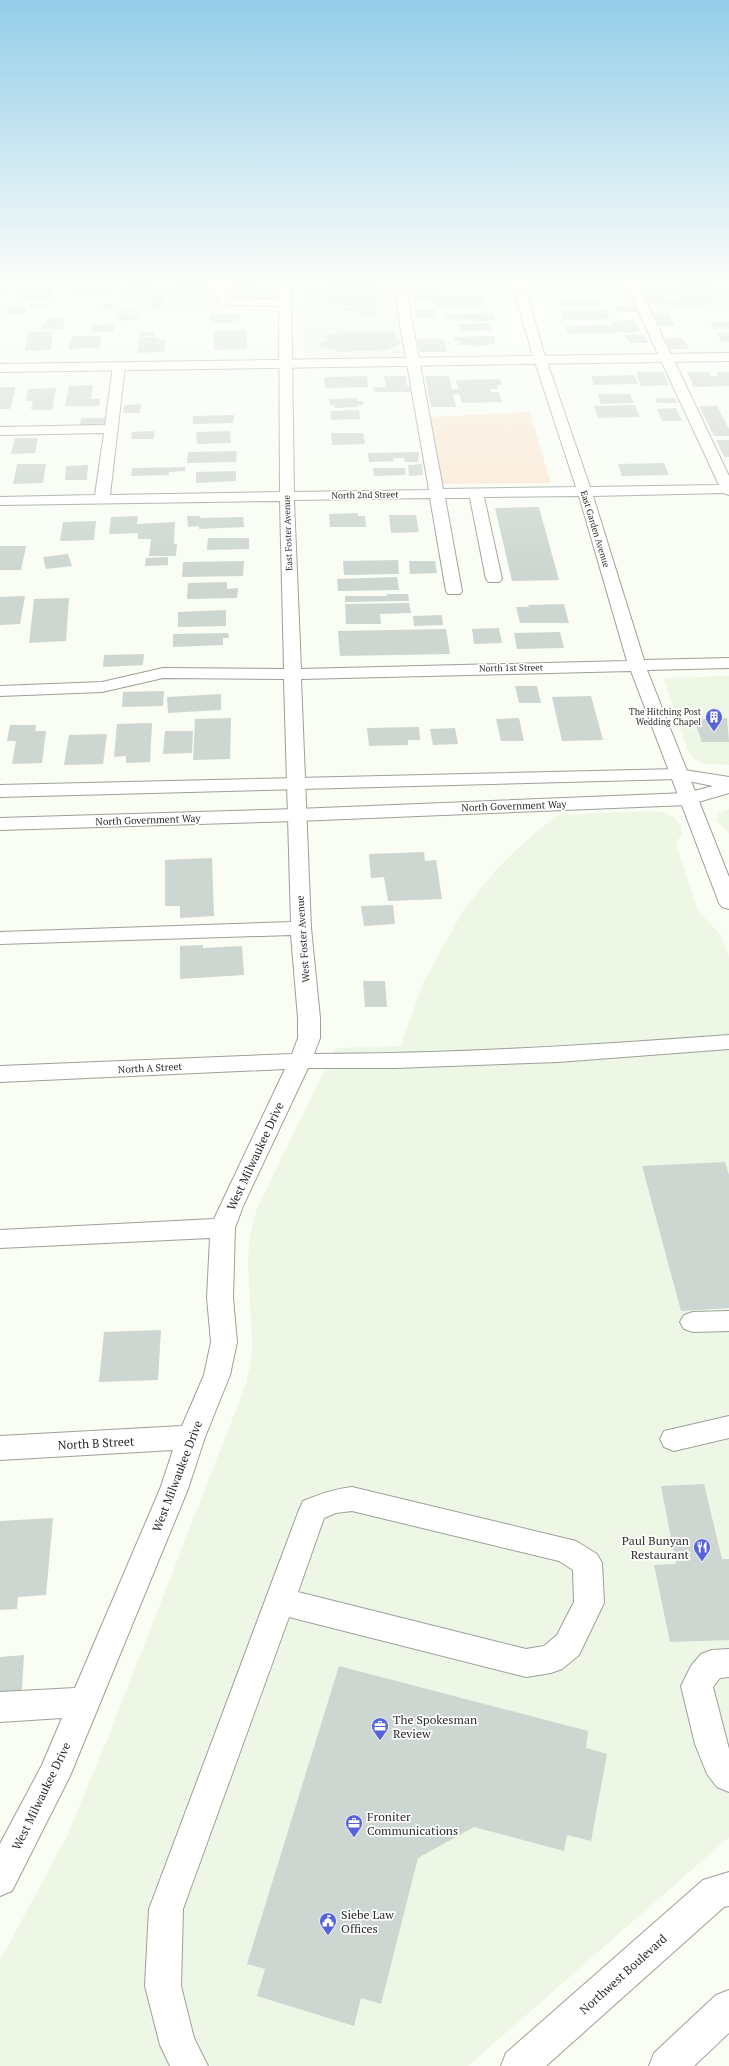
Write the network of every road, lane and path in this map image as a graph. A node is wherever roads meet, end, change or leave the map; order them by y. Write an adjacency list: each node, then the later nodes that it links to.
1 (117, 379): 6 (street)
2 (286, 379): 12 (street, East Foster Avenue)
3 (416, 379): 10 (street)
4 (547, 379): 9 (street, East Garden Avenue)
5 (676, 379): 8 (street)
6 (111, 429): 7 (street); 13 (street)
7 (0, 431)
8 (729, 490): 9 (street, North 2nd Street)
9 (584, 493): 11 (street, North 2nd Street); 18 (street, East Garden Avenue)
10 (437, 494): 11 (street, North 2nd Street); 12 (street, North 2nd Street); 16 (street)
11 (476, 494): 15 (street)
12 (286, 496): 13 (street, North 2nd Street); 19 (street, East Foster Avenue)
13 (102, 499): 14 (street, North 2nd Street)
14 (0, 501)
15 (494, 579)
16 (454, 591)
17 (729, 664): 18 (street, North 1st Street)
18 (637, 665): 19 (street, North 1st Street); 21 (street, East Garden Avenue)
19 (292, 674): 20 (street, North 1st Street); 22 (street, East Foster Avenue)
20 (0, 691)
21 (678, 774): 22 (street); 23 (street); 26 (street, East Garden Avenue)
22 (297, 782): 25 (street); 27 (street)
23 (729, 783)
24 (729, 787): 26 (street, North Government Way)
25 (0, 791)
26 (688, 799): 27 (street, North Government Way); 29 (street, East Garden Avenue)
27 (297, 815): 28 (street, North Government Way); 30 (street, West Foster Avenue)
28 (0, 824)
29 (729, 903)
30 (301, 928): 31 (street); 33 (street, West Foster Avenue)
31 (0, 938)
32 (729, 1042): 33 (street, North A Street)
33 (300, 1061): 34 (street, North A Street); 35 (street, West Milwaukee Drive)
34 (0, 1074)
35 (224, 1228): 36 (street); 40 (street, West Milwaukee Drive)
36 (0, 1239)
37 (729, 1321): 38 (street)
38 (693, 1322)
39 (729, 1428): 41 (street)
40 (191, 1437): 42 (street, North B Street); 45 (street, West Milwaukee Drive)
41 (674, 1439)
42 (0, 1448)
43 (280, 1601): 43 (street); 51 (street)
44 (729, 1663): 47 (street)
45 (85, 1702): 46 (street); 48 (street, West Milwaukee Drive)
46 (0, 1707)
47 (729, 1776)
48 (0, 1879)
49 (729, 1889): 52 (street, Northwest Boulevard)
50 (729, 2008): 53 (street)
51 (190, 2066)
52 (519, 2066)
53 (667, 2066)

